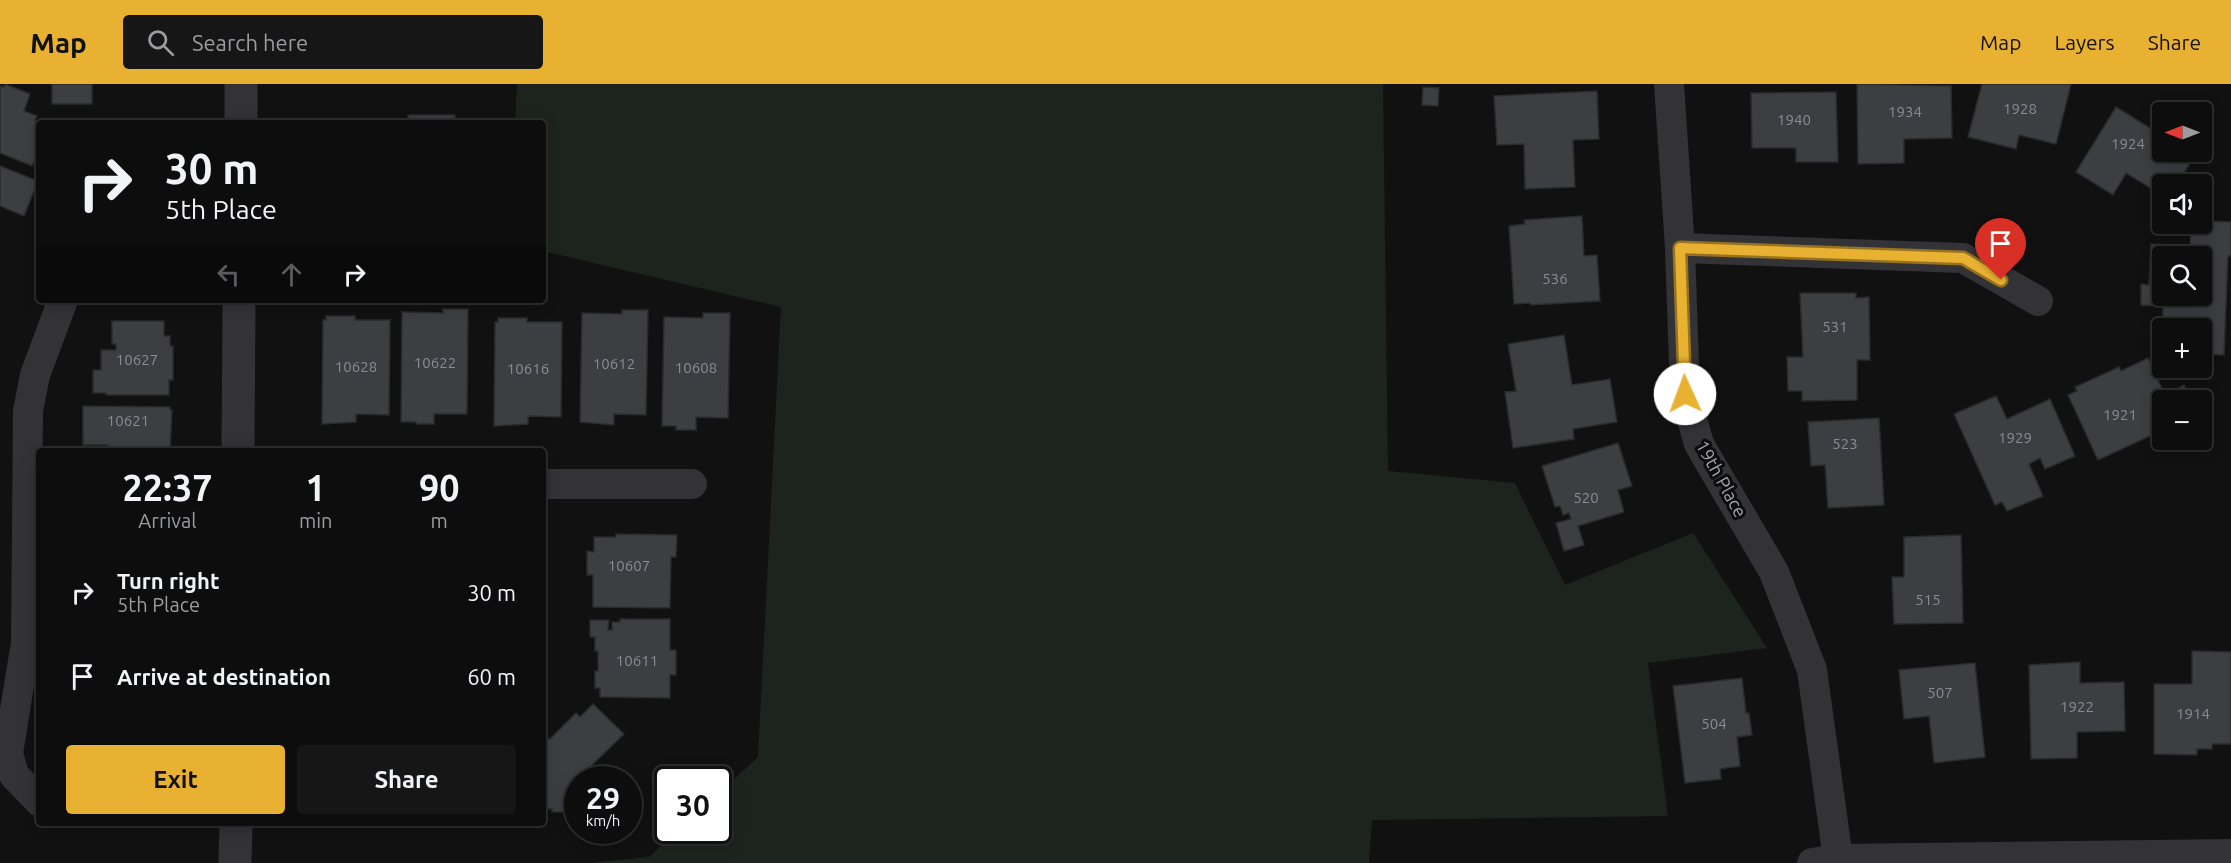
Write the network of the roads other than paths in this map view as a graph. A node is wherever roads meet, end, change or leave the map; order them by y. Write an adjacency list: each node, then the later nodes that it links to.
1 (241, 84): 3 (street)
2 (1669, 84): 4 (street, 19th Place)
3 (241, 120)
4 (1680, 248): 5 (street); 14 (street, 19th Place)
5 (2038, 301)
6 (62, 303): 11 (street)
7 (239, 303): 8 (street)
8 (238, 448)
9 (546, 484): 10 (street)
10 (692, 484)
11 (36, 798)
12 (236, 826): 15 (street)
13 (2231, 854): 14 (street)
14 (1825, 861)
15 (235, 863)

